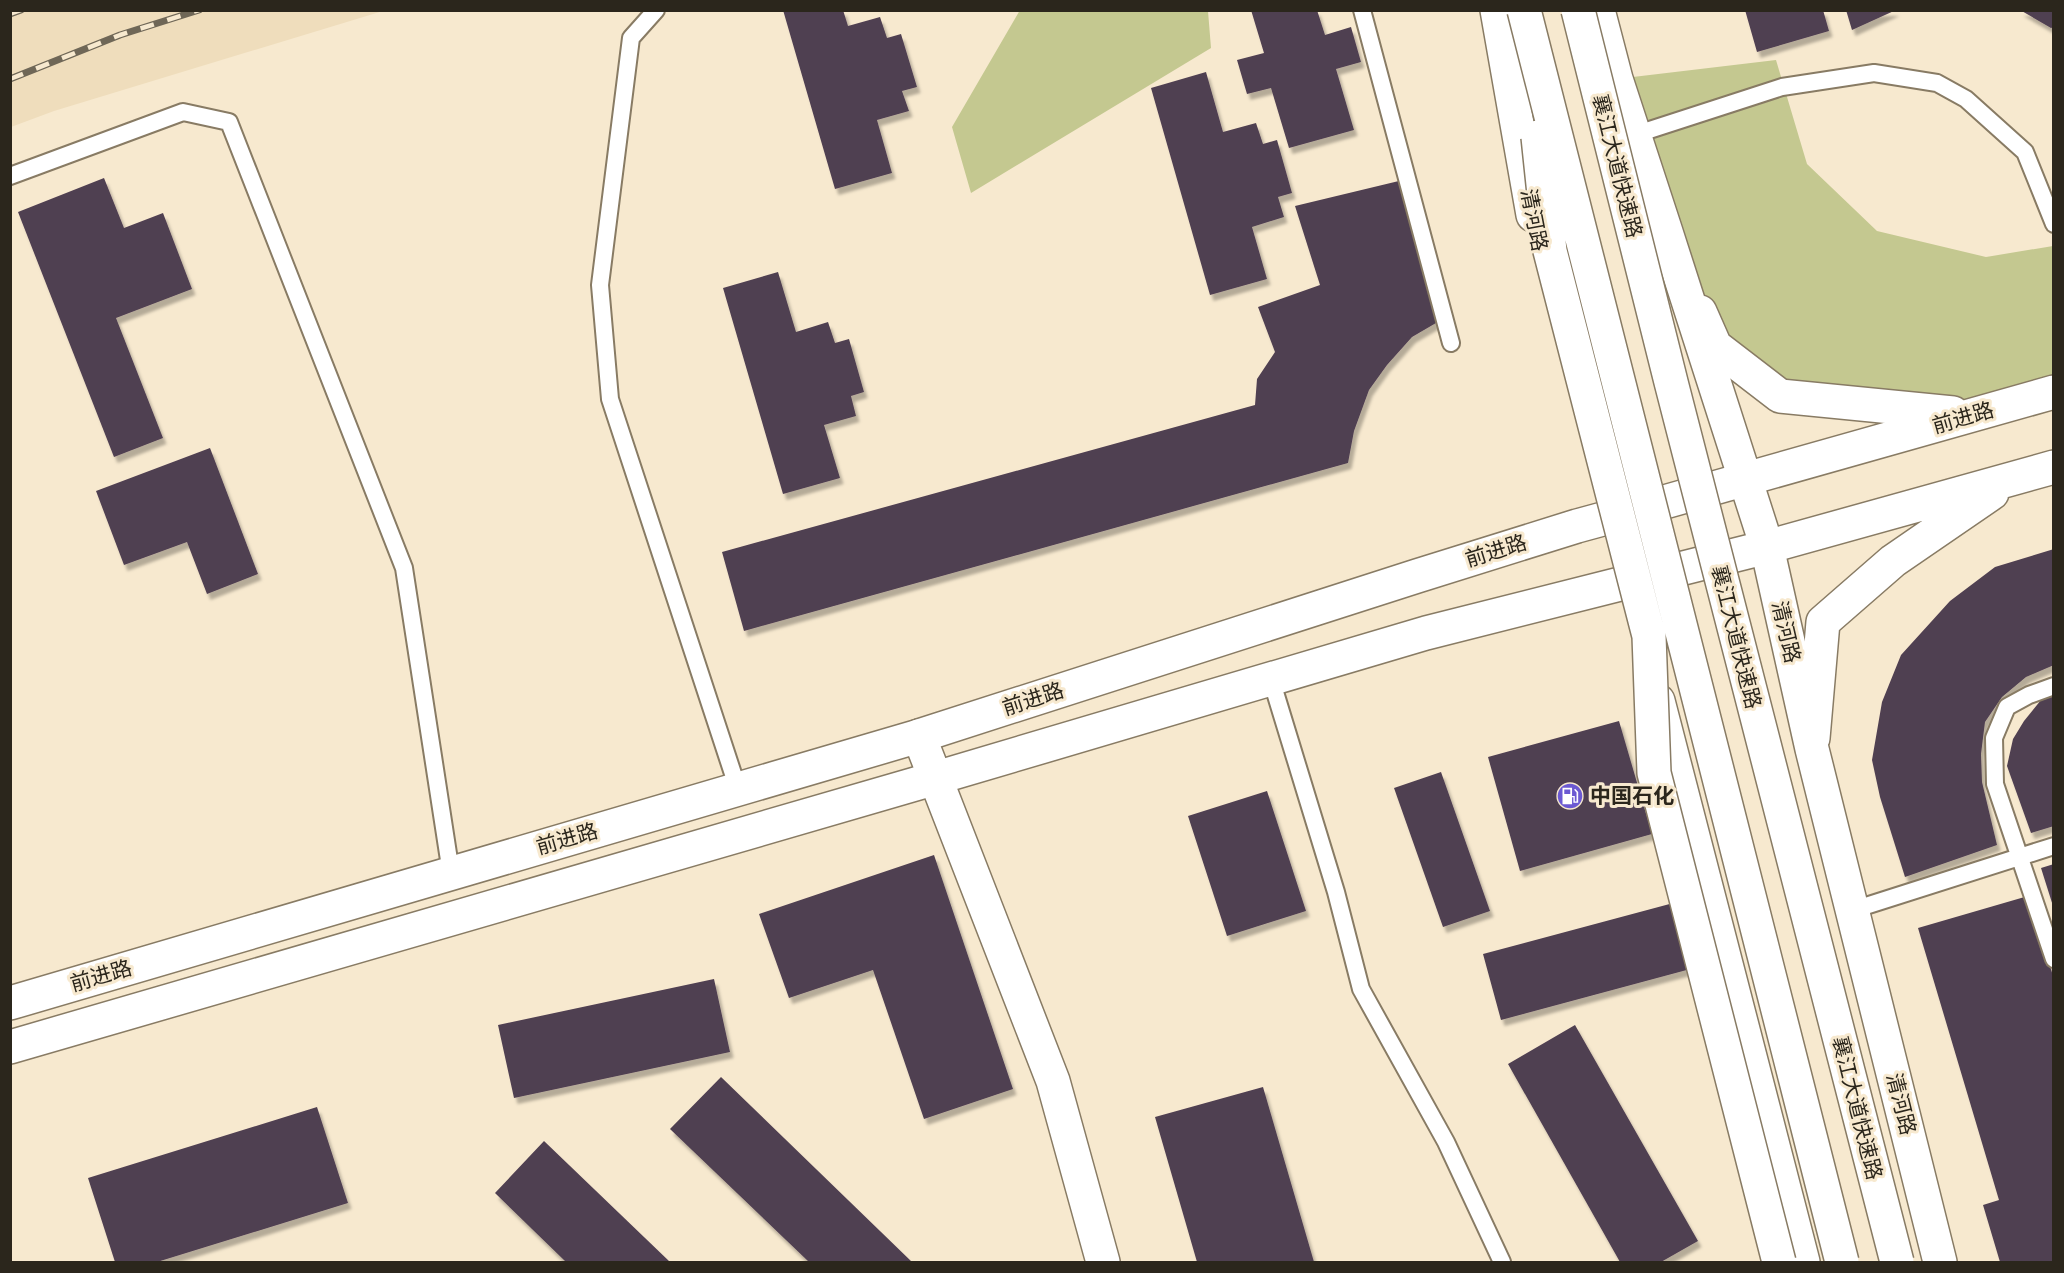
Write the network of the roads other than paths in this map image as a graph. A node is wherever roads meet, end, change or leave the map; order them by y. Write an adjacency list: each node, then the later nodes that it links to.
1 (656, 10): 25 (lane)
2 (1362, 10): 11 (lane)
3 (1497, 10): 17 (main road, 清河路)
4 (1523, 10): 35 (main road, bridge); 37 (main road, bridge)
5 (1578, 10): 38 (main road, 襄江大道快速路, bridge)
6 (1599, 10): 7 (main road, 清河路)
7 (1634, 135): 9 (lane); 10 (main road, 清河路)
8 (10, 177): 28 (lane)
9 (2054, 225)
10 (1666, 232): 13 (main road); 16 (main road, 清河路)
11 (1451, 343)
12 (2054, 392): 13 (main road, 前进路)
13 (1973, 415): 16 (main road, 前进路)
14 (2054, 467): 15 (main road, 前进路)
15 (2014, 478): 18 (main road, 前进路); 23 (main road)
16 (1746, 480): 17 (main road, 前进路); 18 (main road, 清河路)
17 (1610, 518): 19 (main road, 清河路); 22 (main road, 前进路)
18 (1767, 547): 19 (main road, 前进路); 23 (main road, 清河路)
19 (1628, 582): 20 (main road, 前进路); 36 (main road, 清河路)
20 (1271, 679): 24 (main road, 前进路); 34 (lane)
21 (2054, 686): 27 (lane)
22 (919, 736): 24 (main road); 25 (main road, 前进路)
23 (1812, 749): 29 (main road, 清河路)
24 (936, 778): 32 (main road, 前进路); 33 (main road)
25 (738, 789): 28 (main road, 前进路)
26 (2054, 846): 27 (lane)
27 (2019, 857): 29 (lane); 30 (lane)
28 (451, 873): 31 (main road, 前进路)
29 (1853, 910): 39 (main road, 清河路)
30 (2054, 959)
31 (10, 1003)
32 (10, 1047)
33 (1103, 1263)
34 (1502, 1263)
35 (1779, 1263)
36 (1803, 1263)
37 (1842, 1263)
38 (1897, 1263)
39 (1940, 1263)

